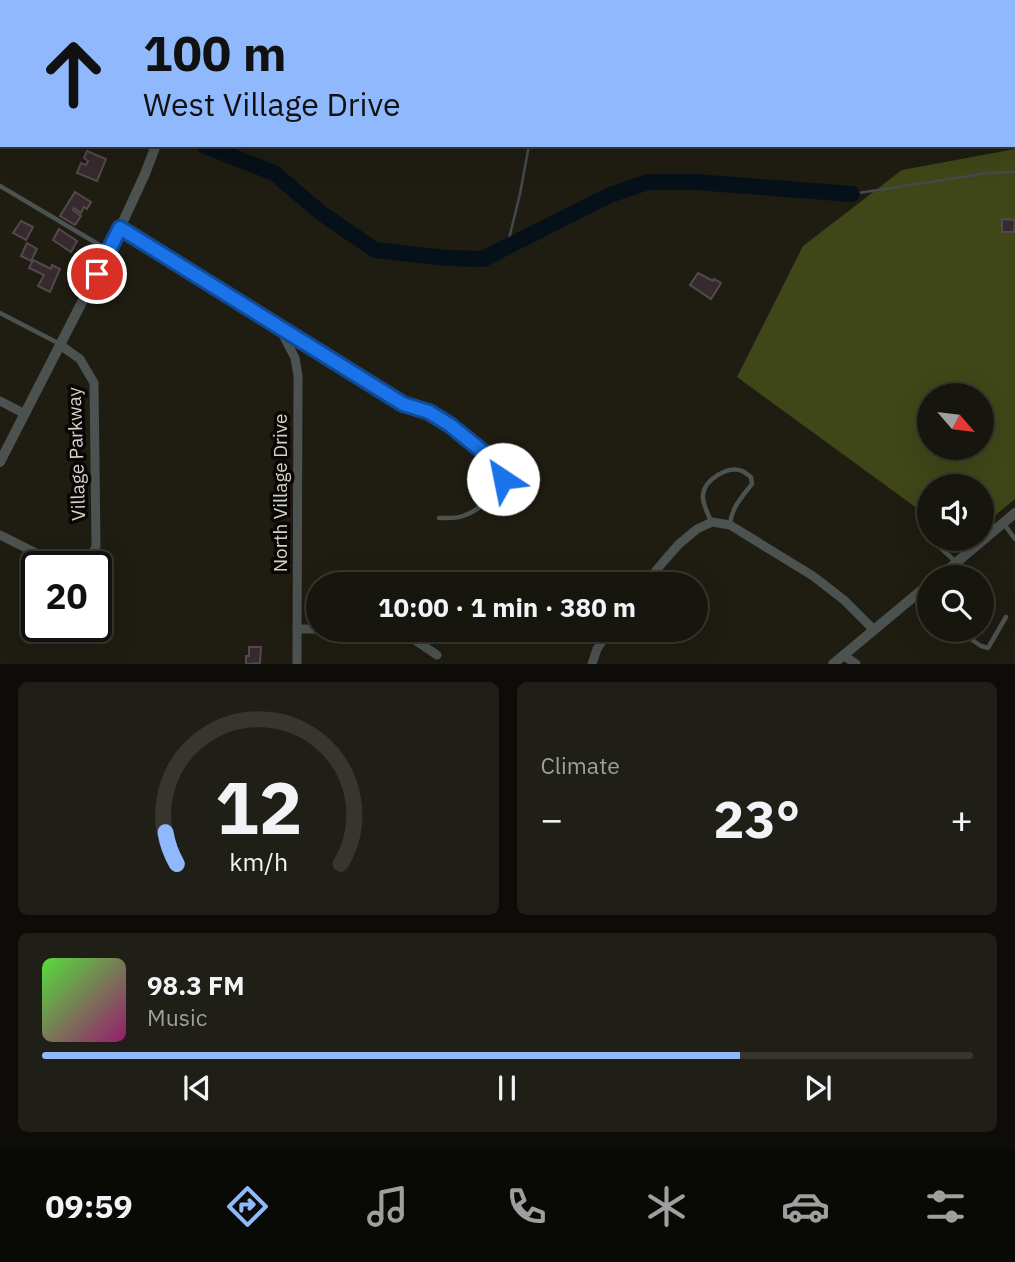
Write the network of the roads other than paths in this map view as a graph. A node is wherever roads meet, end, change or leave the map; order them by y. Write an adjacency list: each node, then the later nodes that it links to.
1 (156, 147): 3 (street)
2 (0, 187): 4 (lane)
3 (120, 228): 4 (street); 6 (street)
4 (109, 250): 7 (street)
5 (0, 313): 7 (lane)
6 (279, 327): 9 (street); 27 (street, North Village Drive)
7 (60, 345): 10 (street); 20 (street, Village Parkway)
8 (0, 401): 10 (street)
9 (403, 404): 13 (lane)
10 (25, 414): 11 (street)
11 (0, 462)
12 (1015, 513): 15 (street)
13 (439, 518)
14 (712, 522): 16 (street); 16 (lane); 24 (street)
15 (1003, 523): 18 (lane); 22 (street)
16 (730, 525): 29 (street)
17 (0, 535): 19 (street)
18 (1015, 539)
19 (32, 551)
20 (94, 551)
21 (944, 551): 22 (lane)
22 (957, 562): 23 (street)
23 (953, 565)
24 (655, 572)
25 (917, 594): 29 (street)
26 (1006, 617): 30 (lane)
27 (297, 629): 28 (street); 37 (street, North Village Drive)
28 (306, 629)
29 (874, 630): 36 (street)
30 (994, 638)
31 (418, 642): 35 (street)
32 (602, 642): 38 (street)
33 (975, 642): 34 (lane)
34 (991, 642)
35 (437, 655)
36 (844, 655): 39 (street); 40 (street)
37 (297, 663)
38 (592, 663)
39 (833, 663)
40 (856, 663)

